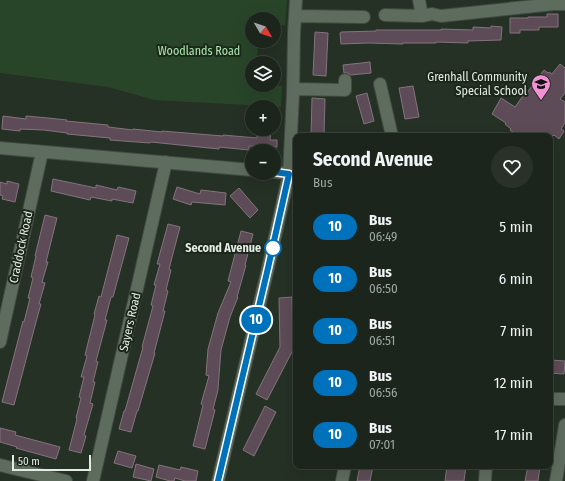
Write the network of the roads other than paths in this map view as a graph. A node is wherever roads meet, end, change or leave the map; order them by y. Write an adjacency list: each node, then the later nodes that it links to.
1 (296, 0): 5 (street)
2 (419, 0): 6 (street)
3 (565, 4): 6 (street)
4 (385, 15): 6 (street)
5 (295, 16): 7 (street); 10 (street)
6 (422, 16)
7 (364, 17)
8 (346, 80): 10 (street)
9 (380, 84): 11 (street)
10 (293, 90): 17 (street)
11 (391, 133)
12 (0, 148): 13 (street)
13 (42, 152): 14 (street); 18 (street, Craddock Road)
14 (166, 162): 15 (street); 26 (street, Sayers Road)
15 (245, 169)
16 (281, 173): 17 (street)
17 (292, 174): 27 (street)
18 (0, 342)
19 (553, 399): 20 (street)
20 (565, 400)
21 (565, 425): 30 (street)
22 (0, 465): 25 (street)
23 (345, 469): 28 (street)
24 (486, 469): 29 (street)
25 (66, 481)
26 (93, 481)
27 (218, 481)
28 (342, 481)
29 (485, 481)
30 (556, 481)

